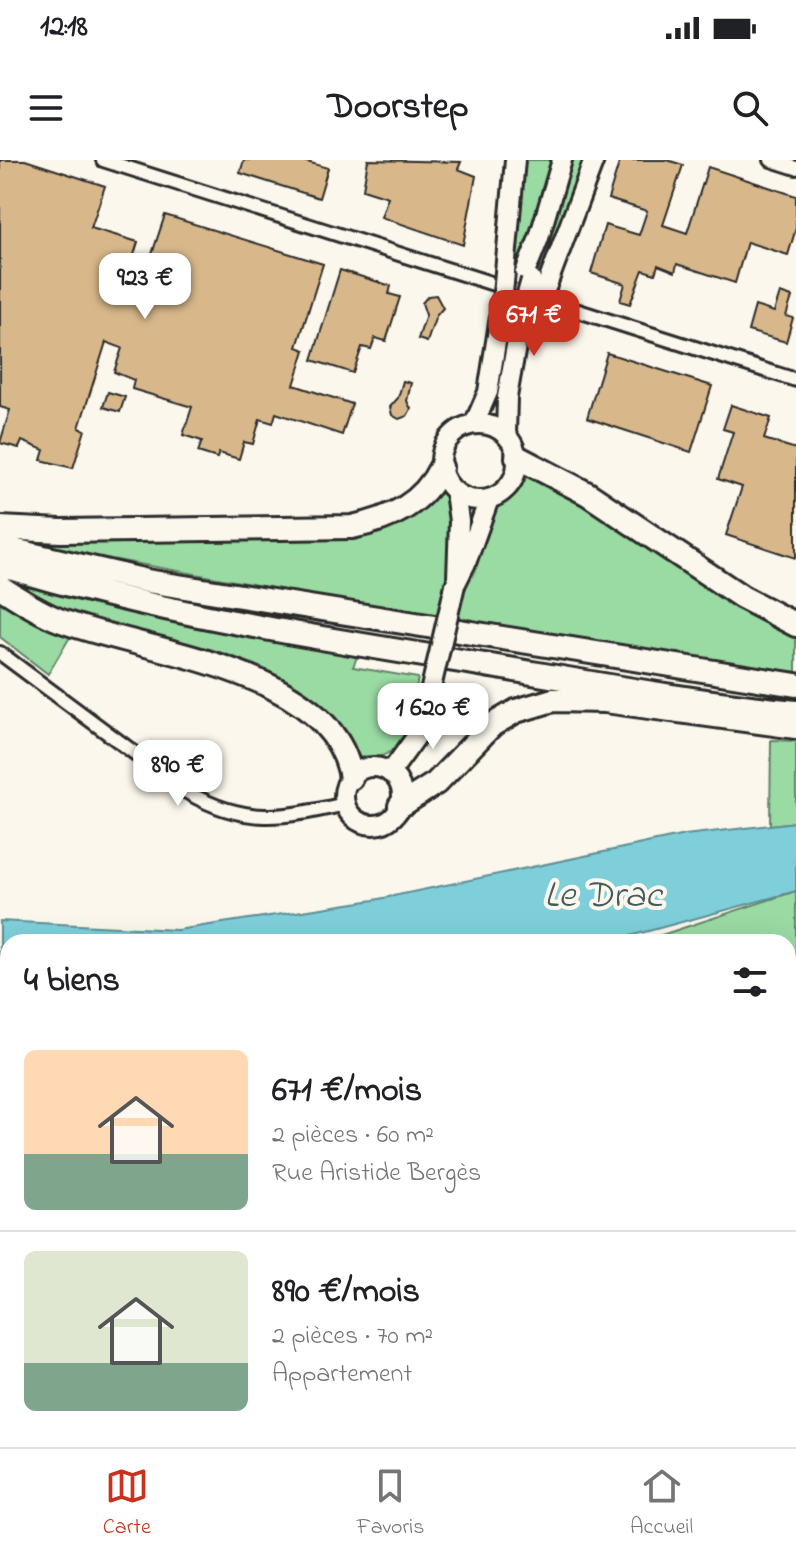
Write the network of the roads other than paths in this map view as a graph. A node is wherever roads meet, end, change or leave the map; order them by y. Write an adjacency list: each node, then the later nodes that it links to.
1 (103, 160): 9 (street)
2 (515, 160): 8 (main road, bridge)
3 (562, 160): 7 (main road)
4 (594, 160): 7 (main road)
5 (771, 160): 6 (street)
6 (796, 168)
7 (534, 281): 8 (main road)
8 (518, 310): 10 (main road); 11 (main road)
9 (796, 380)
10 (474, 424): 11 (main road); 13 (main road)
11 (506, 435): 12 (main road)
12 (517, 457): 15 (main road); 21 (highway)
13 (441, 467): 14 (main road); 16 (highway)
14 (455, 492): 15 (main road); 19 (main road)
15 (489, 499): 19 (main road)
16 (0, 528)
17 (0, 547): 23 (highway)
18 (0, 565): 24 (highway)
19 (456, 582): 26 (main road, bridge)
20 (0, 587): 27 (highway)
21 (796, 625)
22 (0, 653): 28 (street)
23 (796, 685)
24 (796, 712)
25 (796, 727): 29 (highway)
26 (390, 773): 27 (main road); 29 (main road)
27 (351, 778): 28 (main road)
28 (346, 804): 29 (main road)
29 (400, 806)

